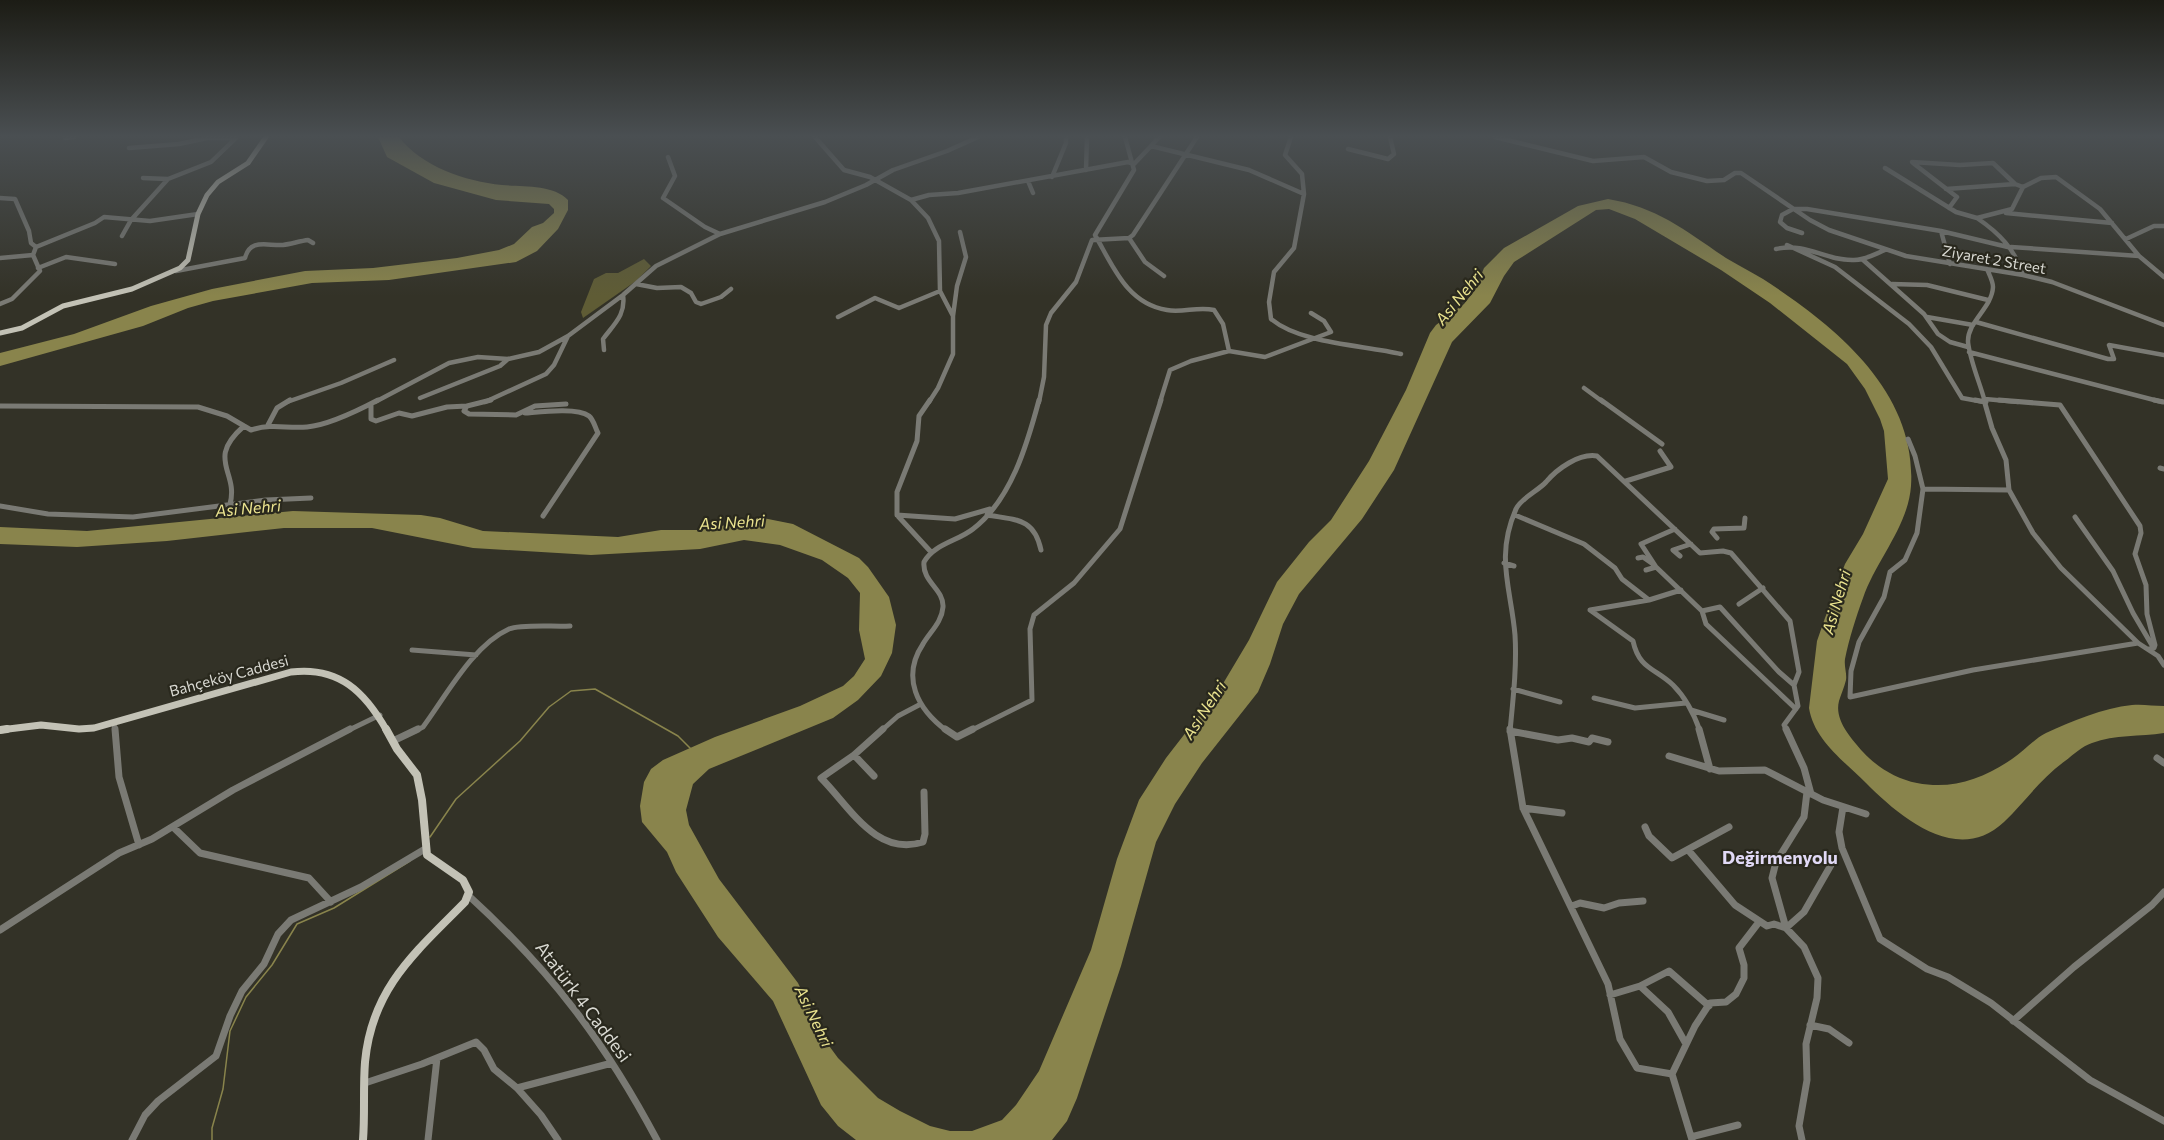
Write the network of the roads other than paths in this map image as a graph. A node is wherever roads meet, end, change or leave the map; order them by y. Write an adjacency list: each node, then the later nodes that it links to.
1 (158, 190): 26 (street)
2 (211, 190): 24 (main road)
3 (667, 190): 32 (street)
4 (851, 190): 32 (street)
5 (892, 190): 20 (street)
6 (974, 190): 20 (street)
7 (1033, 190): 17 (street)
8 (1123, 190): 36 (street)
9 (1161, 190): 34 (street)
10 (1295, 190): 18 (street)
11 (1304, 190): 18 (street)
12 (1766, 190): 22 (street, Ziyaret 2 Street)
13 (1921, 190): 21 (street)
14 (1948, 190): 21 (street)
15 (2021, 190): 23 (street)
16 (2074, 190): 27 (street)
17 (1034, 193)
18 (1304, 194): 70 (street)
19 (0, 198): 39 (street)
20 (910, 200): 58 (street)
21 (1949, 208): 25 (street)
22 (1793, 209): 29 (street); 31 (street); 42 (street, Ziyaret 2 Street)
23 (2005, 213): 25 (street); 27 (street)
24 (198, 214): 26 (street); 51 (main road)
25 (1977, 218): 40 (street)
26 (131, 220): 33 (street); 39 (street)
27 (2112, 223): 35 (street)
28 (2164, 226): 35 (street)
29 (1941, 231): 40 (street); 48 (street)
30 (960, 232): 63 (street)
31 (1802, 233)
32 (720, 234): 55 (street)
33 (122, 236)
34 (1129, 238): 36 (street); 53 (street)
35 (2126, 239): 44 (street)
36 (1098, 240): 73 (street); 100 (street)
37 (313, 243): 51 (street)
38 (1787, 246): 41 (street); 46 (street); 80 (street)
39 (36, 247): 43 (street)
40 (2011, 247): 44 (street); 52 (street)
41 (1776, 249)
42 (1885, 250): 46 (street); 48 (street, Ziyaret 2 Street)
43 (33, 255): 45 (street); 49 (street)
44 (2139, 256): 54 (street)
45 (0, 258)
46 (1862, 259): 56 (street)
47 (115, 264): 49 (street)
48 (1950, 264): 50 (street, Ziyaret 2 Street)
49 (38, 268): 61 (street)
50 (1987, 269): 52 (street, Ziyaret 2 Street); 60 (street)
51 (175, 271): 68 (main road)
52 (2023, 275): 67 (street, Ziyaret 2 Street)
53 (1164, 276)
54 (2164, 277)
55 (636, 284): 57 (street); 59 (street)
56 (1892, 284): 60 (street); 65 (street)
57 (731, 289)
58 (940, 291): 63 (street); 64 (street)
59 (623, 295): 69 (street); 71 (street)
60 (1988, 300): 66 (street)
61 (0, 304)
62 (1311, 313): 70 (street)
63 (953, 316): 102 (street)
64 (838, 317)
65 (1927, 317): 66 (street); 72 (street)
66 (1974, 324): 72 (street); 75 (street)
67 (2164, 325)
68 (0, 333)
69 (568, 336): 76 (street); 85 (street)
70 (1318, 339): 73 (street); 74 (street)
71 (604, 350)
72 (1969, 350): 80 (street); 81 (street)
73 (1229, 351): 133 (street)
74 (1401, 354)
75 (2164, 355)
76 (508, 359): 79 (street); 82 (street)
77 (394, 360): 87 (street)
78 (1584, 388): 90 (street)
79 (420, 398)
80 (1986, 401): 94 (street); 124 (street)
81 (2164, 402)
82 (371, 404): 85 (street); 87 (street)
83 (566, 404): 86 (street)
84 (0, 406): 88 (street)
85 (467, 406): 86 (street)
86 (524, 413): 103 (street)
87 (268, 425): 88 (street)
88 (244, 426): 98 (street)
89 (1908, 439): 93 (street)
90 (1662, 444)
91 (1660, 451): 92 (street)
92 (1626, 481): 96 (street); 101 (street)
93 (1923, 489): 94 (street); 123 (street)
94 (2009, 490): 123 (street)
95 (1650, 496): 96 (street)
96 (1642, 497): 106 (street)
97 (311, 498): 98 (street)
98 (230, 504): 99 (street)
99 (0, 506)
100 (989, 512): 102 (street); 109 (street); 110 (street)
101 (1515, 514): 113 (street); 119 (street)
102 (897, 515): 110 (street)
103 (543, 516)
104 (2075, 517): 124 (street)
105 (1745, 518): 107 (street)
106 (1675, 529): 108 (street); 115 (street)
107 (1717, 538)
108 (1691, 544): 111 (street); 117 (street)
109 (1041, 550)
110 (931, 552): 133 (street)
111 (1680, 556)
112 (1638, 558): 115 (street)
113 (1504, 563): 114 (street); 129 (street)
114 (1514, 566)
115 (1655, 566): 116 (street); 118 (street)
116 (1646, 570)
117 (1763, 588): 120 (street); 128 (street)
118 (1681, 590): 119 (street); 121 (street)
119 (1649, 600): 132 (street)
120 (1739, 604)
121 (1702, 611): 128 (street); 134 (street)
122 (570, 626): 126 (street)
123 (2138, 643): 124 (street)
124 (2152, 649): 127 (street)
125 (412, 650): 126 (street)
126 (476, 655): 141 (street)
127 (2164, 665)
128 (1794, 685): 134 (street)
129 (1514, 689): 131 (street); 140 (street)
130 (1594, 698): 132 (street)
131 (1560, 702)
132 (1686, 703): 135 (street)
133 (919, 705): 143 (street)
134 (1796, 708): 150 (street)
135 (1691, 710): 137 (street); 147 (street)
136 (380, 716): 138 (main road, Bahçeköy Caddesi); 141 (main road, Bahçeköy Caddesi); 155 (street)
137 (1724, 720)
138 (114, 723): 139 (main road, Bahçeköy Caddesi); 158 (street)
139 (0, 730)
140 (1510, 732): 142 (street); 152 (street)
141 (393, 741): 159 (main road, Bahçeköy Caddesi)
142 (1608, 741)
143 (855, 754): 148 (street); 149 (street)
144 (1669, 756): 147 (street)
145 (2157, 758): 146 (street)
146 (2164, 763)
147 (1710, 769): 150 (street)
148 (874, 776)
149 (924, 792)
150 (1809, 793): 151 (street); 168 (street)
151 (1843, 807): 154 (street); 173 (street)
152 (1523, 808): 153 (street); 166 (street)
153 (1562, 813)
154 (1866, 814)
155 (173, 827): 158 (street); 165 (street)
156 (1645, 827): 160 (street)
157 (1729, 827): 160 (street)
158 (139, 845): 169 (street)
159 (422, 851): 163 (main road); 165 (street)
160 (1689, 851): 167 (street)
161 (1831, 865): 168 (street)
162 (2164, 892): 173 (street)
163 (469, 896): 178 (street, Atatürk 4 Caddesi); 180 (main road)
164 (1643, 901): 166 (street)
165 (331, 902): 185 (street)
166 (1572, 906): 171 (street)
167 (1759, 922): 168 (street); 172 (street)
168 (1786, 928): 174 (street)
169 (0, 930)
170 (1640, 986): 171 (street); 172 (street); 176 (street)
171 (1610, 995): 179 (street)
172 (1709, 1006): 176 (street)
173 (2013, 1021): 182 (street)
174 (1810, 1025): 175 (street); 190 (street)
175 (1849, 1043)
176 (1686, 1044): 179 (street)
177 (437, 1058): 180 (street); 181 (street); 187 (street)
178 (612, 1063): 181 (street); 189 (street, Atatürk 4 Caddesi)
179 (1672, 1074): 184 (street)
180 (365, 1083): 186 (main road)
181 (517, 1088): 188 (street)
182 (2164, 1121)
183 (1738, 1125): 184 (street)
184 (1692, 1138)
185 (132, 1140)
186 (363, 1140)
187 (428, 1140)
188 (558, 1140)
189 (657, 1140)
190 (1802, 1140)

